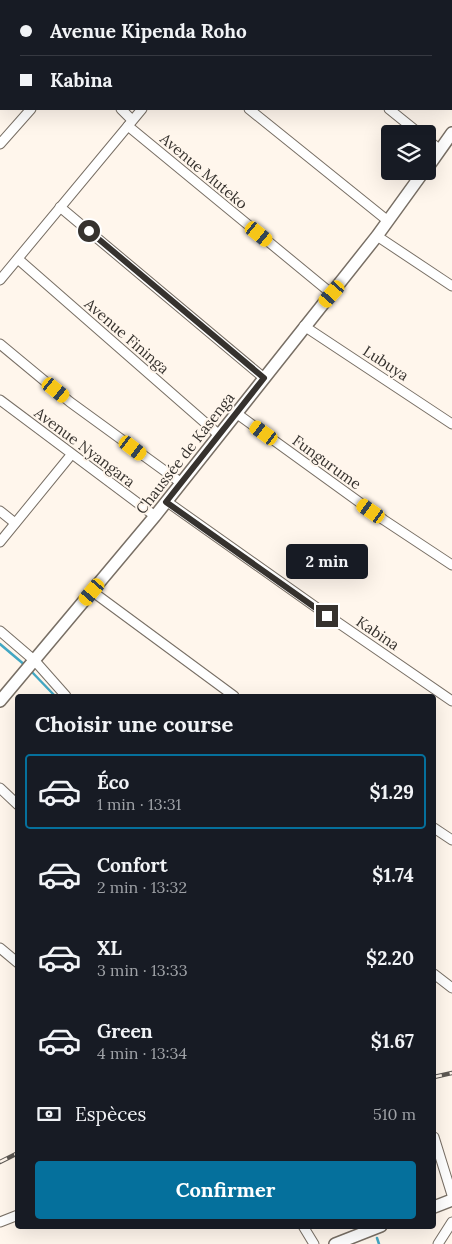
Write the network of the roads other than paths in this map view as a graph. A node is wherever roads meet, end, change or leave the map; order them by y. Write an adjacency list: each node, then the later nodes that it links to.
1 (30, 110): 9 (street)
2 (122, 110): 6 (street, Avenue Muteko)
3 (141, 110): 6 (street)
4 (250, 110): 15 (street)
5 (390, 110): 7 (street)
6 (130, 123): 14 (street); 20 (street, Avenue Muteko)
7 (409, 125)
8 (452, 133): 11 (main road)
9 (0, 144)
10 (436, 147): 11 (street)
11 (440, 150): 12 (main road)
12 (436, 156)
13 (418, 180): 15 (main road, Chaussée de Kasenga)
14 (60, 207): 17 (street); 23 (street)
15 (388, 222): 16 (main road, Chaussée de Kasenga)
16 (377, 236): 19 (street); 20 (main road, Chaussée de Kasenga)
17 (18, 259): 18 (street); 27 (street, Avenue Fininga)
18 (0, 280)
19 (452, 286)
20 (332, 294): 21 (main road, Chaussée de Kasenga)
21 (304, 326): 23 (main road, Chaussée de Kasenga); 26 (street, Lubuya)
22 (0, 344): 29 (street)
23 (264, 378): 25 (main road, Chaussée de Kasenga)
24 (0, 400): 28 (street, Avenue Nyangara)
25 (236, 413): 27 (main road, Chaussée de Kasenga); 35 (street, Fungurume)
26 (452, 424)
27 (218, 434): 29 (main road, Chaussée de Kasenga)
28 (71, 455): 32 (street, Avenue Nyangara); 33 (street)
29 (180, 482): 30 (main road, Chaussée de Kasenga)
30 (166, 502): 32 (main road, Chaussée de Kasenga); 41 (street, Kabina)
31 (0, 512): 33 (street)
32 (154, 516): 36 (main road, Chaussée de Kasenga)
33 (15, 524): 34 (street)
34 (0, 542)
35 (452, 565)
36 (92, 592): 38 (main road, Chaussée de Kasenga); 40 (street)
37 (0, 631): 38 (street)
38 (30, 667): 39 (street); 42 (main road, Chaussée de Kasenga)
39 (64, 694)
40 (231, 694)
41 (452, 701)
42 (0, 702)
43 (0, 788): 44 (street)
44 (15, 802)
45 (436, 829): 46 (street)
46 (452, 840)
47 (0, 948): 48 (street)
48 (15, 961)
49 (436, 976): 50 (street)
50 (452, 988)
51 (436, 1143): 52 (street)
52 (452, 1195)
53 (452, 1200): 54 (main road)
54 (436, 1206)
55 (15, 1216): 56 (street)
56 (0, 1222)
57 (452, 1222): 62 (street)
58 (305, 1229): 60 (street)
59 (373, 1229): 61 (main road)
60 (314, 1244)
61 (335, 1244)
62 (438, 1244)

